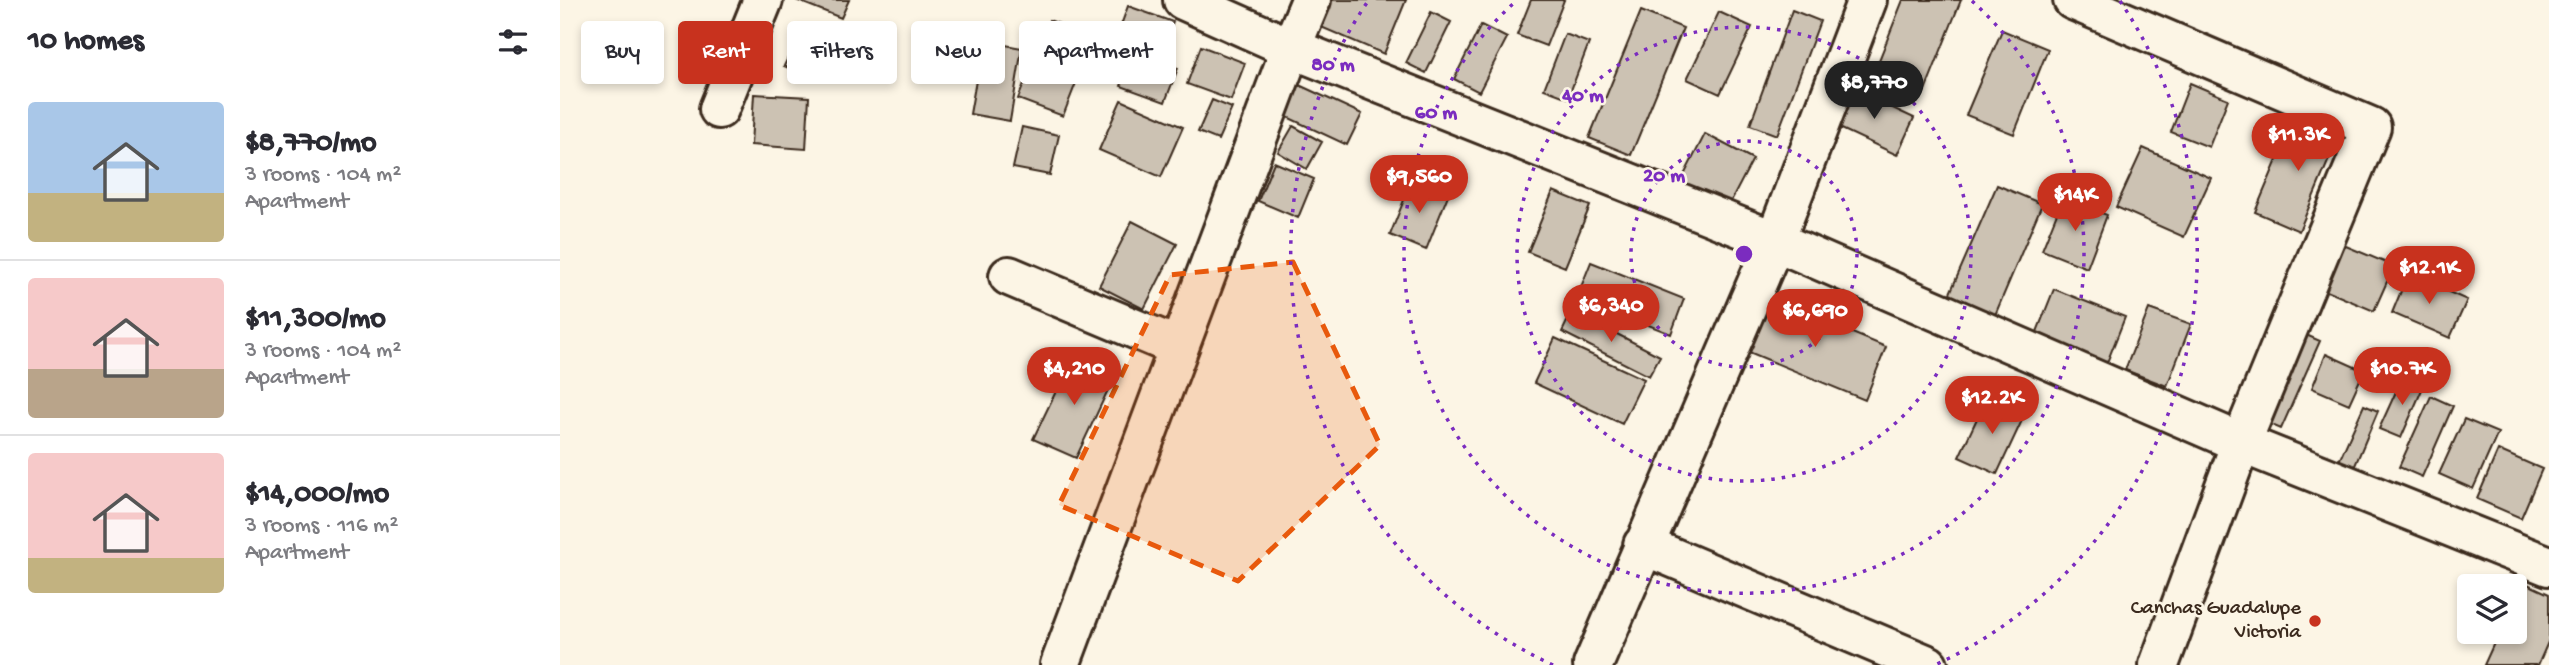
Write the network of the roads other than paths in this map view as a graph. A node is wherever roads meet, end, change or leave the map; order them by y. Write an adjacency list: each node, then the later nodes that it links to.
1 (763, 0): 7 (street)
2 (1183, 0): 6 (street)
3 (1311, 0): 6 (street)
4 (1867, 0): 8 (street)
5 (2073, 0): 11 (street)
6 (1291, 48): 8 (street); 10 (street)
7 (719, 109)
8 (1774, 241): 11 (street); 12 (street)
9 (1009, 276): 10 (street)
10 (1178, 347): 14 (street)
11 (2241, 443): 13 (street); 17 (street)
12 (1643, 545): 15 (street); 16 (street)
13 (2549, 566)
14 (1060, 665)
15 (1593, 665)
16 (1928, 665)
17 (2159, 665)

